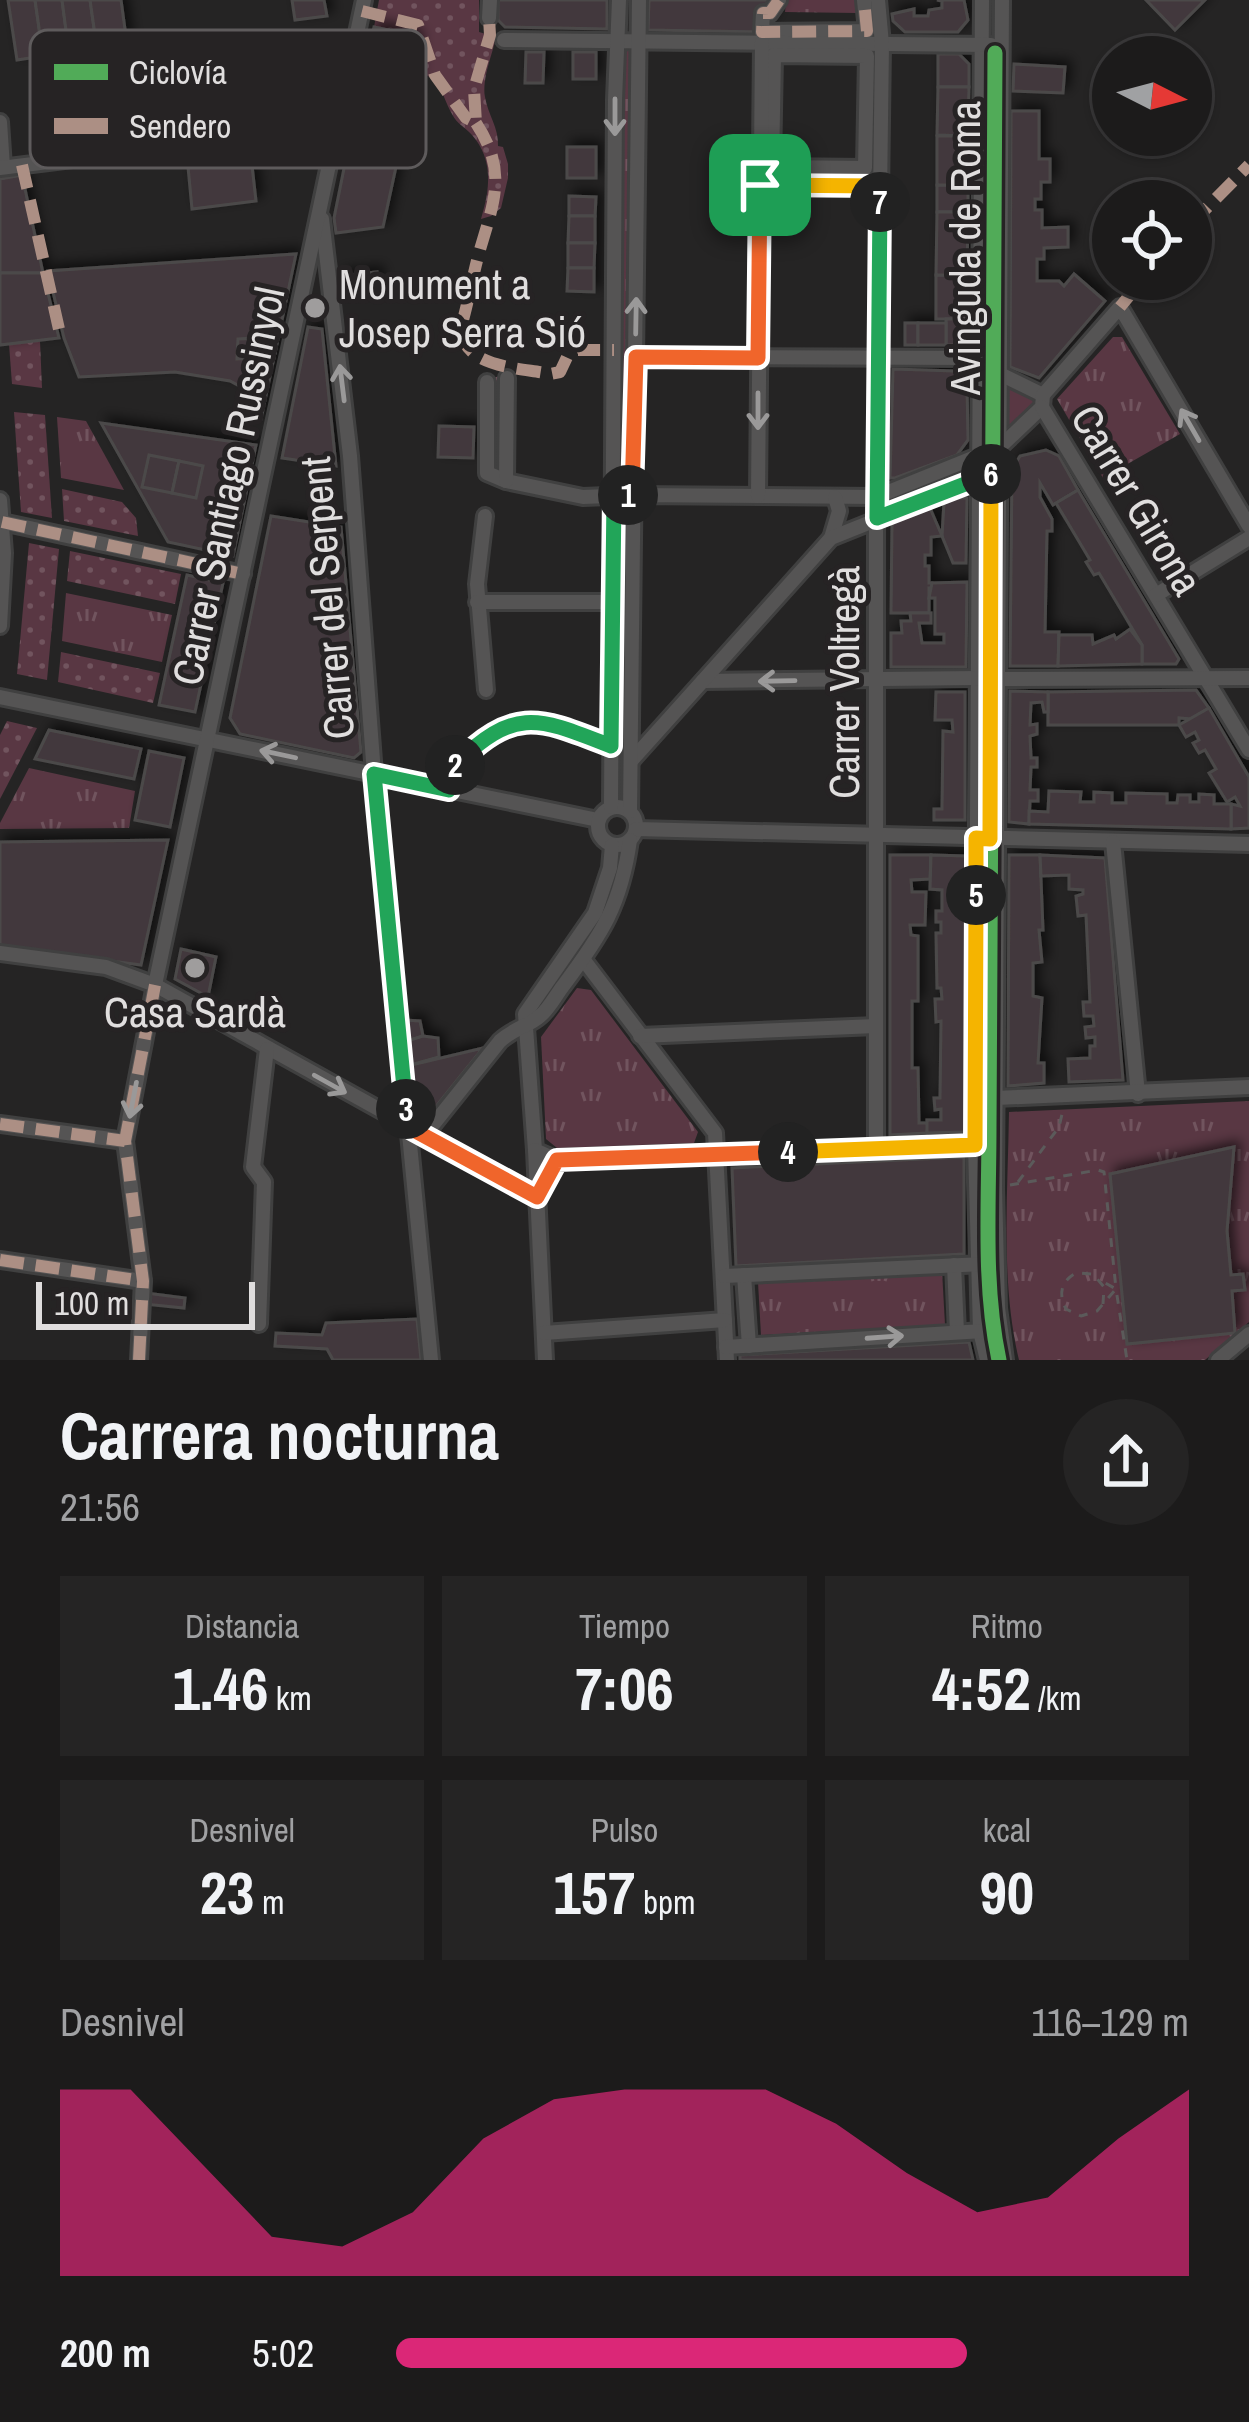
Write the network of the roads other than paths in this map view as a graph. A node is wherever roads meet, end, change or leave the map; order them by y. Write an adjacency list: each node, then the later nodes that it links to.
1 (364, 0): 11 (street, Carrer Santiago Russinyol)
2 (490, 0): 10 (street)
3 (619, 0): 13 (street)
4 (640, 0): 14 (street)
5 (779, 0): 6 (street)
6 (864, 0)
7 (878, 0): 16 (street, Carrer Voltregà)
8 (982, 0): 17 (street, Avinguda de Roma)
9 (1002, 0): 18 (street, Avinguda de Roma)
10 (489, 18)
11 (358, 30)
12 (504, 40): 13 (street)
13 (617, 41): 14 (street); 40 (street, one-way to 40)
14 (638, 42): 15 (street); 26 (street, one-way to 14)
15 (762, 43): 16 (street); 23 (street)
16 (882, 44): 17 (street); 24 (street, Carrer Voltregà)
17 (981, 45): 18 (street); 29 (street, Avinguda de Roma)
18 (1002, 45): 30 (street, Avinguda de Roma)
19 (867, 56): 19 (street)
20 (0, 122): 21 (street)
21 (2, 167)
22 (329, 168): 25 (street, Carrer Santiago Russinyol)
23 (760, 185): 24 (street); 27 (street)
24 (880, 186): 28 (street, Carrer Voltregà)
25 (321, 208): 51 (street, Carrer Santiago Russinyol); 68 (street, Carrer del Serpent, one-way to 25)
26 (636, 357): 27 (street); 39 (street)
27 (758, 358): 28 (street); 41 (street, one-way to 41)
28 (879, 358): 29 (street); 43 (street, Carrer Voltregà)
29 (980, 358): 35 (street, Avinguda de Roma)
30 (1000, 374): 33 (street, Carrer Girona); 34 (street, Avinguda de Roma)
31 (507, 378): 38 (street)
32 (487, 382): 38 (street)
33 (1042, 401): 34 (street); 48 (street, one-way to 33); 52 (street, Carrer Girona)
34 (1000, 447): 35 (street); 36 (street, Avinguda de Roma)
35 (980, 456): 37 (street, Avinguda de Roma); 43 (street)
36 (999, 471): 37 (street); 60 (street, Avinguda de Roma)
37 (980, 478): 46 (street); 56 (street, Avinguda de Roma)
38 (506, 481): 40 (street)
39 (632, 495): 40 (street); 41 (street); 67 (street)
40 (614, 496): 54 (street)
41 (758, 496): 42 (street)
42 (835, 497): 43 (street); 49 (street)
43 (876, 497): 46 (street, Carrer Voltregà)
44 (0, 500): 47 (street)
45 (485, 516): 53 (street)
46 (877, 518): 49 (street); 59 (street, Carrer Voltregà)
47 (2, 522): 51 (street); 55 (street)
48 (1249, 526)
49 (831, 538): 61 (street)
50 (1249, 538): 52 (street)
51 (243, 574): 64 (street, Carrer Santiago Russinyol)
52 (1156, 595): 57 (street, Carrer Girona)
53 (477, 602): 54 (street); 62 (street)
54 (613, 602): 65 (street)
55 (0, 626)
56 (978, 677): 59 (street); 75 (street, Avinguda de Roma)
57 (1206, 678): 58 (street); 60 (street); 66 (street, Carrer Girona)
58 (1249, 678)
59 (878, 680): 61 (street, one-way to 61); 74 (street, Carrer Voltregà)
60 (998, 680): 76 (street, Avinguda de Roma)
61 (703, 681): 67 (street)
62 (486, 690)
63 (0, 697): 64 (street)
64 (208, 739): 68 (street, one-way to 64); 82 (street, Carrer Santiago Russinyol)
65 (611, 746): 69 (street); 70 (street)
66 (1249, 750)
67 (630, 762): 71 (street)
68 (374, 774): 69 (street); 91 (street, Carrer del Serpent)
69 (449, 790): 72 (street)
70 (611, 807): 71 (street); 72 (street)
71 (629, 811): 73 (street)
72 (598, 820): 79 (street)
73 (633, 834): 74 (street); 79 (street); 81 (street)
74 (877, 834): 75 (street); 84 (street, Carrer Voltregà)
75 (976, 838): 76 (street); 94 (street, Avinguda de Roma)
76 (997, 839): 77 (street); 89 (street, Avinguda de Roma)
77 (1113, 842): 78 (street); 88 (street)
78 (1249, 844)
79 (612, 845): 83 (street)
80 (0, 953): 82 (street)
81 (584, 959): 83 (street); 85 (street)
82 (155, 985): 86 (street); 93 (street, Carrer Santiago Russinyol, one-way to 93)
83 (526, 1023): 92 (street); 96 (street)
84 (876, 1027): 85 (street); 95 (street, Carrer Voltregà)
85 (640, 1036): 97 (street)
86 (267, 1049): 91 (street, one-way to 91); 108 (street)
87 (1249, 1088): 88 (street)
88 (1138, 1094): 89 (street)
89 (996, 1099): 102 (street, Avinguda de Roma)
90 (0, 1124): 93 (street)
91 (408, 1127): 92 (street); 117 (street, Carrer del Serpent)
92 (424, 1136): 99 (street)
93 (125, 1141): 106 (street, Carrer Santiago Russinyol)
94 (975, 1145): 95 (street); 101 (street, Avinguda de Roma)
95 (876, 1148): 97 (street)
96 (535, 1150): 98 (street); 99 (street)
97 (717, 1156): 98 (street); 105 (street)
98 (557, 1160): 99 (street)
99 (537, 1197): 112 (street)
100 (0, 1260): 106 (street)
101 (977, 1264): 102 (street); 103 (street); 109 (street, Avinguda de Roma)
102 (995, 1264): 110 (street, Avinguda de Roma)
103 (954, 1265): 104 (street); 111 (street)
104 (744, 1275): 105 (street); 114 (street)
105 (724, 1276): 107 (street)
106 (143, 1281): 116 (street, Carrer Santiago Russinyol)
107 (725, 1320): 112 (street); 115 (street)
108 (259, 1324)
109 (980, 1330): 110 (street); 111 (street); 119 (street, Avinguda de Roma)
110 (999, 1330): 120 (street, Avinguda de Roma)
111 (957, 1332): 114 (street, one-way to 111)
112 (544, 1333): 118 (street)
113 (1249, 1334): 121 (street)
114 (749, 1346): 115 (street)
115 (727, 1353)
116 (139, 1360)
117 (431, 1360)
118 (545, 1360)
119 (987, 1360)
120 (1005, 1360)
121 (1218, 1360)

